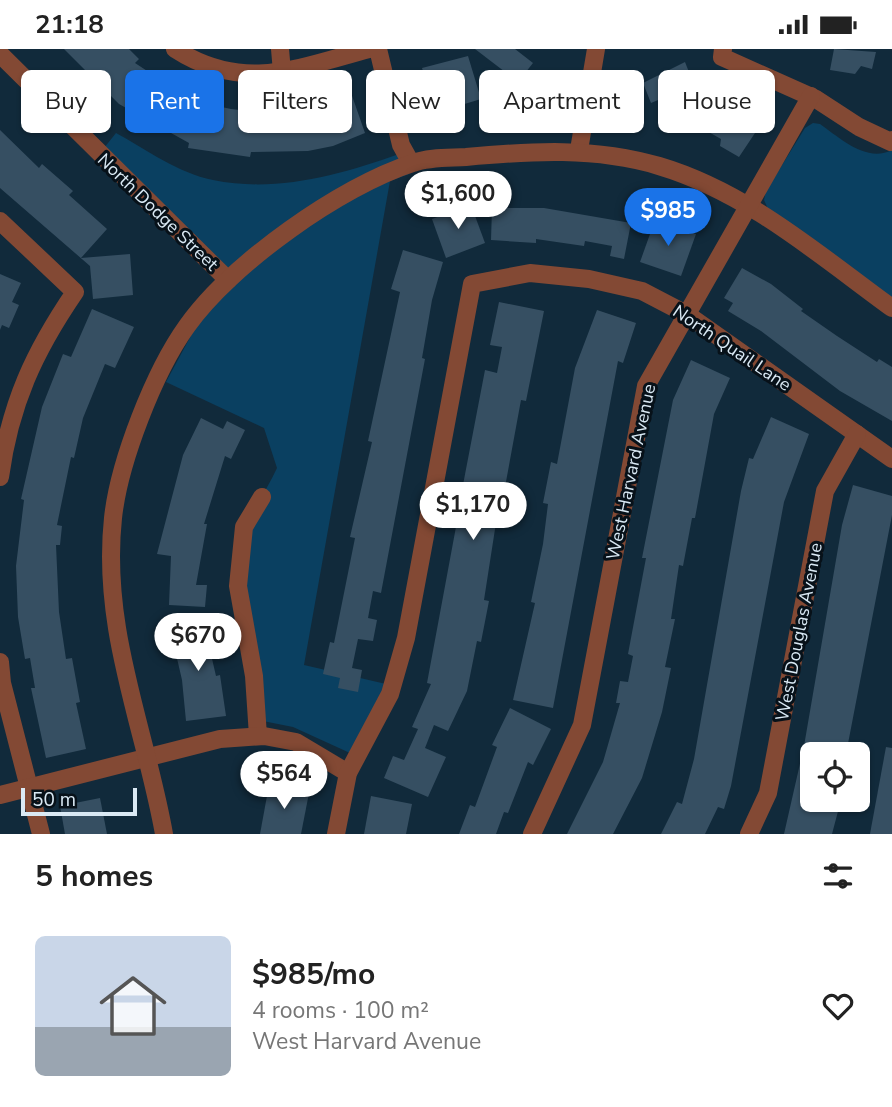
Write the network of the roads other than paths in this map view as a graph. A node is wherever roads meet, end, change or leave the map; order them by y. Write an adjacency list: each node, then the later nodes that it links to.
1 (175, 49): 10 (street)
2 (280, 49): 8 (street)
3 (369, 49): 9 (street)
4 (378, 49): 14 (street)
5 (596, 49): 13 (street)
6 (722, 53): 11 (street)
7 (0, 54): 17 (street, North Dodge Street)
8 (282, 70)
9 (290, 70)
10 (238, 73)
11 (811, 96): 12 (street); 15 (street, West Harvard Avenue)
12 (892, 141)
13 (579, 150): 14 (street); 15 (street)
14 (411, 163): 17 (street)
15 (748, 205): 18 (street); 19 (street, West Harvard Avenue)
16 (0, 221): 22 (street)
17 (228, 280): 26 (street)
18 (892, 308)
19 (686, 314): 20 (street, North Quail Lane); 27 (street, North Quail Lane); 33 (street, West Harvard Avenue)
20 (857, 434): 21 (street, North Quail Lane); 34 (street, West Douglas Avenue)
21 (892, 459)
22 (0, 477)
23 (262, 497): 25 (street)
24 (0, 662): 28 (street)
25 (258, 736): 26 (street); 27 (street)
26 (146, 758): 28 (street); 31 (street)
27 (348, 773): 32 (street)
28 (30, 788): 29 (street); 30 (street)
29 (0, 795)
30 (41, 834)
31 (164, 834)
32 (336, 834)
33 (533, 834)
34 (749, 834)

